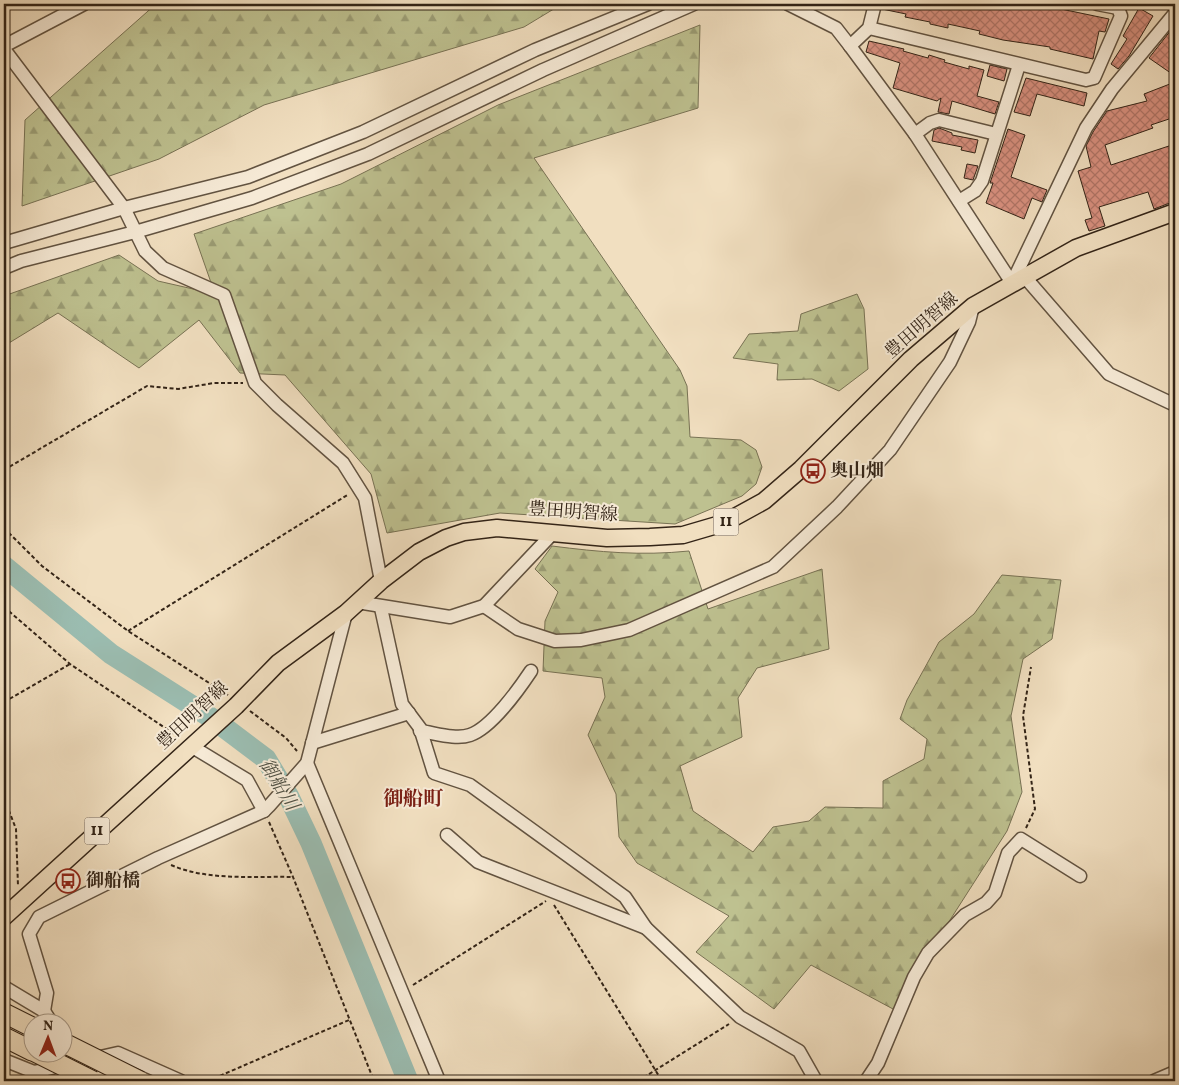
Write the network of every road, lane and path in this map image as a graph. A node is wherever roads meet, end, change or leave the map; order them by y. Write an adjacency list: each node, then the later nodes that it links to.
1 (84, 4): 10 (street)
2 (648, 4): 15 (street)
3 (694, 4): 17 (street)
4 (788, 4): 9 (street)
5 (875, 4): 8 (street)
6 (1097, 4): 11 (street)
7 (1175, 12): 20 (street)
8 (869, 28): 9 (street); 11 (street)
9 (850, 46): 12 (street)
10 (4, 47): 15 (street)
11 (1019, 65): 13 (street)
12 (915, 134): 13 (street); 14 (street)
13 (996, 134): 14 (street)
14 (959, 201): 20 (street)
15 (124, 208): 17 (street); 18 (street)
16 (1175, 212): 20 (main road, 豊田明智線 / 11)
17 (135, 232): 19 (street); 22 (street)
18 (4, 243)
19 (4, 268)
20 (1018, 279): 21 (main road, 豊田明智線 / 11); 23 (street)
21 (973, 306): 27 (main road, 豊田明智線 / 11); 29 (street)
22 (255, 383): 24 (path); 25 (street)
23 (1174, 402)
24 (4, 470)
25 (359, 488): 28 (street); 33 (path)
26 (4, 528): 33 (path)
27 (554, 532): 28 (main road, 豊田明智線 / 11); 29 (street)
28 (381, 581): 31 (main road, 豊田明智線 / 11)
29 (484, 606): 32 (street)
30 (4, 607): 34 (path)
31 (352, 608): 32 (street); 38 (main road, 豊田明智線 / 11); 41 (street)
32 (381, 608): 39 (street)
33 (128, 631): 38 (path)
34 (70, 664): 37 (path); 42 (path)
35 (1031, 667): 47 (path)
36 (531, 671): 40 (street)
37 (4, 702)
38 (237, 704): 42 (main road, 豊田明智線 / 11); 43 (path)
39 (409, 713): 40 (street); 41 (street)
40 (420, 731): 53 (street)
41 (312, 743): 43 (street)
42 (191, 746): 45 (street); 51 (main road, 豊田明智線 / 11)
43 (307, 763): 45 (street); 55 (street)
44 (4, 798): 51 (path)
45 (266, 808): 48 (street); 50 (path)
46 (447, 834): 53 (street)
47 (1021, 839): 49 (street); 81 (street)
48 (158, 858): 50 (path); 56 (street)
49 (1080, 876)
50 (293, 877): 60 (path)
51 (18, 903): 52 (main road, 豊田明智線 / 11)
52 (4, 917)
53 (646, 928): 58 (street)
54 (10, 990): 56 (street); 59 (street)
55 (402, 992): 69 (path); 77 (street)
56 (44, 1011)
57 (4, 1013): 61 (highway, bridge)
58 (740, 1017): 69 (path); 80 (street)
59 (4, 1020)
60 (349, 1020): 75 (path); 76 (path)
61 (22, 1022)
62 (4, 1037): 63 (highway)
63 (22, 1046)
64 (72, 1046): 73 (highway, bridge)
65 (72, 1054): 68 (street)
66 (4, 1060): 68 (street)
67 (54, 1062): 72 (highway, bridge)
68 (78, 1062): 71 (street); 74 (street)
69 (655, 1071): 78 (path); 79 (path)
70 (1175, 1072): 82 (street)
71 (87, 1081)
72 (93, 1081)
73 (140, 1081)
74 (181, 1081)
75 (208, 1081)
76 (374, 1081)
77 (439, 1081)
78 (638, 1081)
79 (662, 1081)
80 (816, 1081)
81 (866, 1081)
82 (1154, 1081)

